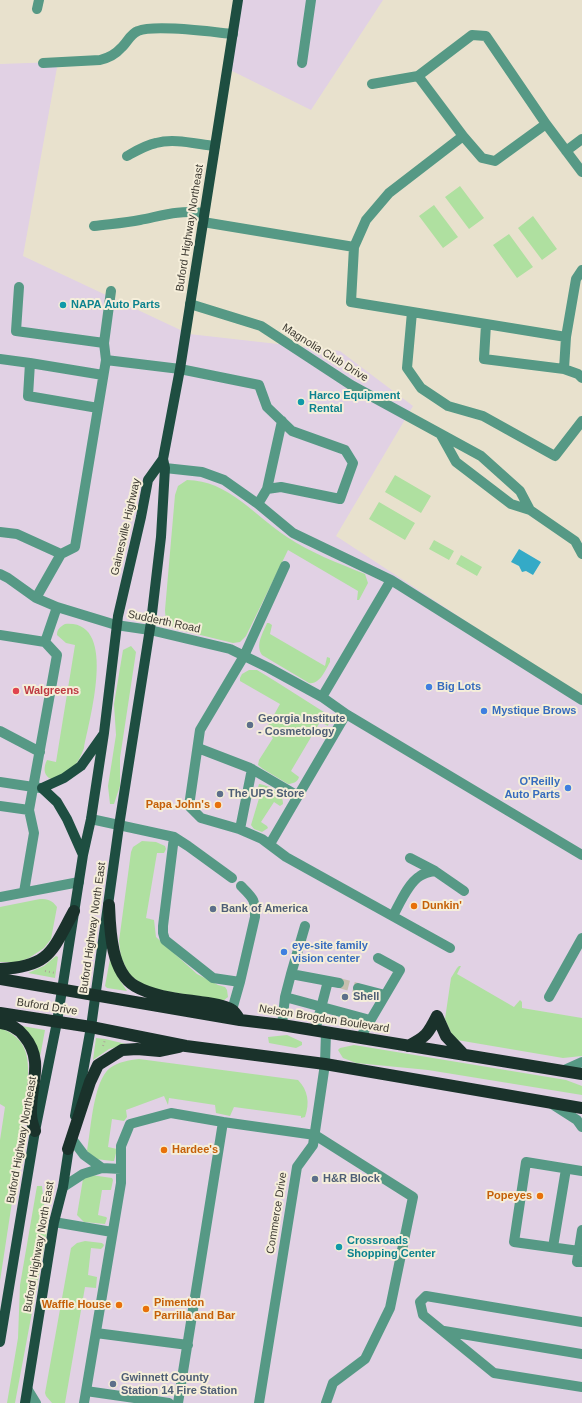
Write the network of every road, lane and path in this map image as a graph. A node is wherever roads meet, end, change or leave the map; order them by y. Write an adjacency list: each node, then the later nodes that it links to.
1 (238, 0): 3 (main road, Buford Highway Northeast)
2 (311, 0): 4 (street)
3 (233, 34): 5 (street); 11 (main road, Buford Highway Northeast)
4 (302, 63)
5 (43, 64)
6 (418, 76): 7 (street); 8 (street); 9 (street)
7 (372, 84)
8 (546, 124): 9 (street); 12 (street)
9 (463, 136): 17 (street)
10 (582, 139): 12 (street)
11 (215, 146): 13 (street); 15 (main road, Buford Highway Northeast)
12 (566, 151): 14 (street)
13 (127, 156)
14 (582, 172)
15 (204, 218): 16 (street); 17 (street); 21 (main road, Buford Highway Northeast)
16 (94, 226)
17 (354, 247): 22 (street)
18 (582, 270): 24 (street)
19 (19, 287): 25 (street)
20 (111, 291): 25 (street)
21 (190, 304): 29 (main road, Buford Highway Northeast); 36 (street, Magnolia Club Drive)
22 (412, 312): 23 (street); 35 (street)
23 (486, 324): 24 (street); 30 (street)
24 (566, 337): 30 (street)
25 (104, 343): 27 (street)
26 (0, 359): 28 (street)
27 (106, 360): 29 (street); 31 (street)
28 (30, 363): 31 (street); 33 (street)
29 (180, 369): 34 (street); 37 (main road, Buford Highway Northeast)
30 (564, 369): 32 (street)
31 (103, 375): 33 (street)
32 (582, 378)
33 (98, 408): 44 (street)
34 (282, 421): 40 (street); 40 (street)
35 (582, 421)
36 (440, 435): 38 (street, Magnolia Club Drive); 39 (street, Magnolia Club Drive)
37 (164, 463): 41 (street); 51 (main road, Gainesville Highway); 52 (main road)
38 (495, 468): 39 (street); 42 (street, Magnolia Club Drive)
39 (482, 482): 42 (street, Magnolia Club Drive)
40 (267, 489): 41 (street)
41 (258, 504): 48 (street)
42 (530, 510): 45 (street, Magnolia Club Drive)
43 (0, 532): 44 (street)
44 (61, 554): 49 (street)
45 (582, 554)
46 (285, 566): 55 (street)
47 (0, 574): 49 (street, Sudderth Road)
48 (391, 580): 56 (street); 57 (street)
49 (36, 598): 50 (street, Sudderth Road)
50 (56, 607): 51 (street, Sudderth Road); 54 (street)
51 (116, 625): 52 (street, Sudderth Road); 60 (main road, Buford Highway North East)
52 (151, 626): 55 (street, Sudderth Road); 70 (main road, Buford Highway North East)
53 (0, 636): 54 (street)
54 (45, 642): 62 (street)
55 (244, 656): 56 (street, Sudderth Road); 61 (street)
56 (322, 697): 58 (street, Sudderth Road)
57 (582, 700)
58 (346, 714): 66 (street); 75 (street, Sudderth Road)
59 (0, 731): 62 (street)
60 (104, 733): 65 (main road); 69 (main road, Buford Highway North East)
61 (198, 748): 63 (street); 71 (street)
62 (40, 752): 65 (street)
63 (252, 769): 66 (street); 71 (street)
64 (0, 782): 65 (street)
65 (37, 787): 68 (street); 74 (main road)
66 (298, 796): 73 (street)
67 (0, 806): 68 (street)
68 (29, 810): 82 (street)
69 (91, 820): 70 (street); 74 (main road, Buford Highway North East)
70 (119, 826): 72 (street); 84 (main road, Buford Highway North East)
71 (240, 829): 73 (street)
72 (174, 837): 78 (street); 97 (street)
73 (270, 844): 86 (street)
74 (83, 855): 79 (main road, Buford Highway North East)
75 (582, 855)
76 (410, 858): 77 (street)
77 (435, 872): 81 (street); 86 (street)
78 (232, 878)
79 (79, 882): 82 (street); 85 (main road, Buford Highway North East)
80 (241, 886): 97 (street)
81 (464, 891)
82 (24, 892): 83 (street)
83 (0, 897)
84 (109, 905): 101 (main road, Buford Highway North East); 106 (highway)
85 (74, 911): 92 (highway); 100 (main road, Buford Highway North East)
86 (393, 916): 89 (street)
87 (305, 926): 94 (street)
88 (582, 938): 104 (street)
89 (450, 948)
90 (378, 958): 102 (street)
91 (42, 967): 93 (path)
92 (0, 969)
93 (56, 973)
94 (291, 974): 96 (street); 103 (street)
95 (0, 979): 100 (highway, Buford Drive)
96 (328, 981): 98 (street); 105 (street, Commerce Drive)
97 (240, 982): 106 (street)
98 (339, 983)
99 (358, 988): 102 (street)
100 (63, 990): 101 (highway, Nelson Brogdon Boulevard); 110 (main road, Buford Highway Northeast)
101 (96, 996): 108 (highway, Nelson Brogdon Boulevard); 113 (main road, Buford Highway North East)
102 (385, 996): 109 (street)
103 (286, 997): 105 (street); 112 (street)
104 (549, 997)
105 (320, 1007): 109 (street); 114 (street, Commerce Drive)
106 (232, 1010): 108 (highway)
107 (0, 1013): 110 (highway, Buford Drive)
108 (240, 1020): 112 (highway, Nelson Brogdon Boulevard)
109 (370, 1020): 115 (street)
110 (57, 1022): 113 (highway, Buford Drive); 129 (main road, Buford Highway Northeast)
111 (0, 1023): 129 (highway)
112 (282, 1025): 114 (highway, Nelson Brogdon Boulevard)
113 (91, 1027): 117 (highway); 131 (main road, Buford Highway North East)
114 (320, 1031): 115 (highway, Nelson Brogdon Boulevard); 122 (street, Commerce Drive)
115 (360, 1038): 118 (highway, Nelson Brogdon Boulevard)
116 (99, 1046): 119 (path)
117 (186, 1046): 122 (highway); 131 (highway)
118 (408, 1046): 120 (highway, Nelson Brogdon Boulevard); 120 (highway)
119 (106, 1051)
120 (464, 1055): 123 (highway, Nelson Brogdon Boulevard)
121 (582, 1062): 123 (street)
122 (324, 1064): 125 (highway); 130 (street, Commerce Drive)
123 (562, 1071): 124 (highway, Nelson Brogdon Boulevard)
124 (582, 1074)
125 (549, 1102): 126 (highway); 128 (street)
126 (582, 1108)
127 (223, 1122): 130 (street); 133 (street); 147 (street)
128 (582, 1127)
129 (35, 1131): 146 (main road, Buford Highway Northeast)
130 (315, 1135): 157 (street, Commerce Drive); 158 (street)
131 (70, 1144): 132 (street); 136 (main road, Buford Highway North East)
132 (102, 1168): 133 (street); 136 (street)
133 (121, 1169): 139 (street)
134 (566, 1169): 135 (street); 140 (street); 140 (street)
135 (582, 1171)
136 (62, 1187): 137 (main road, Buford Highway North East)
137 (54, 1222): 139 (street); 150 (main road, Buford Highway North East)
138 (582, 1230): 141 (street)
139 (112, 1232): 145 (street)
140 (553, 1248): 141 (street)
141 (578, 1251): 142 (street)
142 (582, 1262)
143 (582, 1322): 144 (street)
144 (442, 1331): 148 (street); 149 (street)
145 (96, 1333): 147 (street); 151 (street)
146 (0, 1342)
147 (188, 1346): 156 (street)
148 (582, 1354)
149 (582, 1387)
150 (28, 1390): 152 (main road, Buford Highway North East); 153 (street)
151 (86, 1391): 154 (street); 155 (street)
152 (25, 1403)
153 (36, 1403)
154 (84, 1403)
155 (169, 1403)
156 (178, 1403)
157 (259, 1403)
158 (326, 1403)

